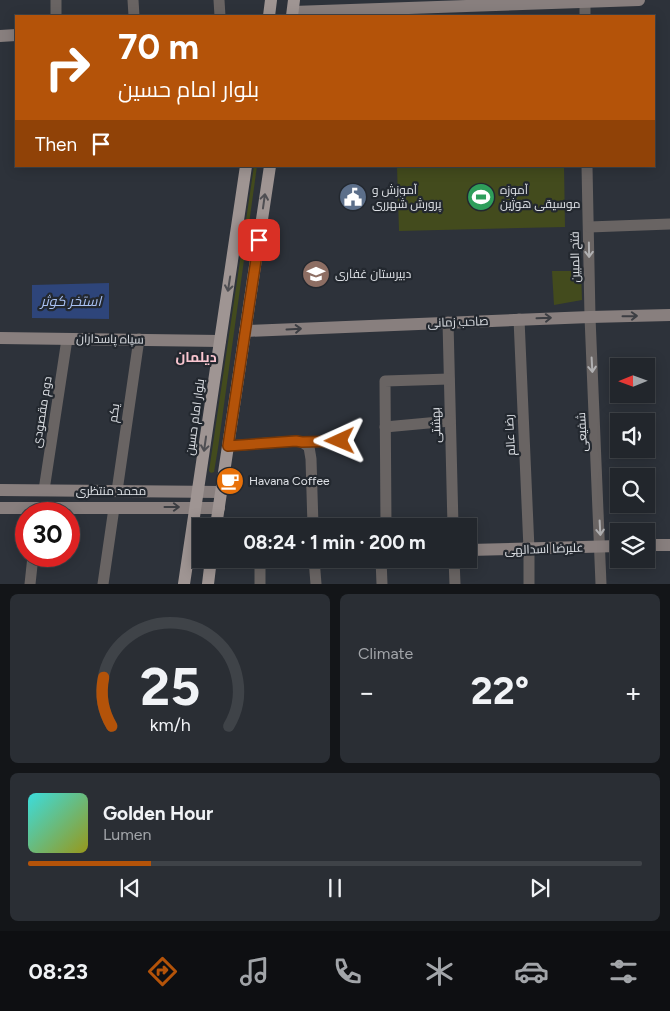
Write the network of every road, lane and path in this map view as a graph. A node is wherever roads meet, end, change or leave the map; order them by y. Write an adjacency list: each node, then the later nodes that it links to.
1 (56, 0): 12 (street)
2 (134, 0): 13 (street)
3 (219, 0): 14 (street)
4 (271, 0): 15 (main road)
5 (639, 0): 6 (street)
6 (602, 1): 8 (street)
7 (533, 2): 8 (street); 9 (street)
8 (585, 2): 16 (street)
9 (462, 3): 10 (street)
10 (386, 4): 11 (street)
11 (293, 9)
12 (56, 15)
13 (134, 15)
14 (220, 15)
15 (269, 15)
16 (585, 15)
17 (15, 35): 18 (street)
18 (0, 36)
19 (246, 167): 32 (main road, بلوار امام حسین, one-way to 32)
20 (270, 167): 28 (main road, one-way to 20)
21 (588, 167): 23 (street, فتح المبین)
22 (670, 224): 23 (street)
23 (588, 227): 25 (street, فتح المبین, one-way to 25)
24 (670, 315): 25 (street, صاحب زمانی, one-way to 24)
25 (590, 316): 26 (street, صاحب زمانی, one-way to 25); 59 (street, شفیعی, one-way to 59)
26 (519, 319): 27 (street, صاحب زمانی); 60 (street, رضا عالم)
27 (448, 322): 28 (street, صاحب زمانی, one-way to 27); 33 (street, بهشتی)
28 (245, 331): 38 (main road)
29 (0, 338): 30 (street, سپاه پاسداران)
30 (67, 338): 31 (street, سپاه پاسداران); 40 (street, دوم مقصودی)
31 (138, 339): 32 (street, سپاه پاسداران); 41 (street, یکم)
32 (220, 341): 43 (main road, بلوار امام حسین, one-way to 43)
33 (449, 379): 34 (street, بهشتی); 35 (street)
34 (450, 422): 35 (street); 55 (street, بهشتی)
35 (385, 427): 54 (street)
36 (340, 441): 37 (street)
37 (306, 444): 38 (street); 53 (street)
38 (228, 446): 44 (main road)
39 (0, 490): 40 (street, محمد منتظری)
40 (44, 490): 41 (street, محمد منتظری)
41 (117, 490): 42 (street, محمد منتظری)
42 (154, 491): 43 (street, محمد منتظری); 48 (street)
43 (198, 491): 44 (street, محمد منتظری); 45 (main road, بلوار امام حسین)
44 (221, 492): 49 (main road)
45 (196, 507): 48 (street, محمد منتظری, one-way to 45); 49 (street, محمد منتظری); 70 (main road, بلوار امام حسین)
46 (0, 508): 50 (street, محمد منتظری)
47 (114, 508): 48 (street, محمد منتظری); 51 (street, محمد منتظری); 69 (street)
48 (152, 508)
49 (219, 508): 52 (main road)
50 (15, 509)
51 (80, 509)
52 (217, 518)
53 (313, 518)
54 (386, 518)
55 (453, 518)
56 (670, 545): 58 (street)
57 (610, 546): 59 (street, علیرضا اسدالهی)
58 (655, 546)
59 (600, 547): 60 (street, علیرضا اسدالهی); 77 (street, شفیعی)
60 (529, 549): 61 (street, علیرضا اسدالهی); 76 (street, رضا عالم)
61 (477, 550)
62 (32, 567): 68 (street)
63 (211, 568): 71 (main road)
64 (260, 568): 72 (street)
65 (315, 568): 73 (street)
66 (381, 568): 74 (street)
67 (454, 568): 75 (street)
68 (30, 584)
69 (103, 584)
70 (184, 584)
71 (208, 584)
72 (260, 584)
73 (316, 584)
74 (382, 584)
75 (455, 584)
76 (529, 584)
77 (601, 584)

